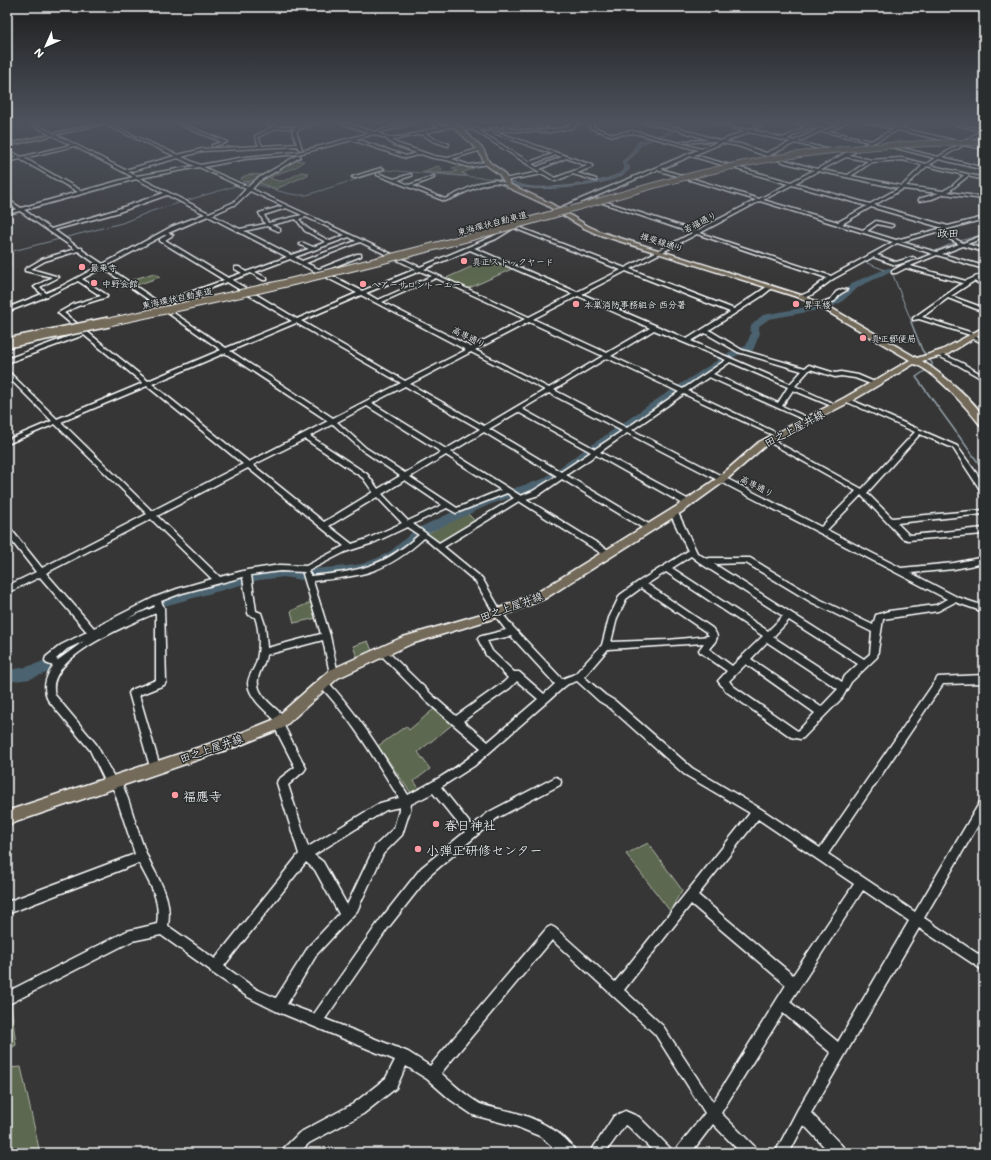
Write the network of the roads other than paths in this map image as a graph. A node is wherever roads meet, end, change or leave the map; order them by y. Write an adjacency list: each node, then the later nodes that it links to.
1 (53, 176): 33 (street)
2 (143, 176): 22 (street)
3 (221, 176): 32 (street)
4 (264, 176): 32 (street)
5 (360, 176): 24 (street)
6 (384, 176): 26 (street)
7 (407, 176): 26 (street)
8 (502, 176): 28 (main road)
9 (530, 176): 28 (street)
10 (549, 176): 11 (street)
11 (565, 176)
12 (583, 176): 27 (street)
13 (640, 176): 36 (street)
14 (681, 176): 39 (street)
15 (692, 176): 123 (highway, 東海環状自動車道, bridge)
16 (766, 176): 29 (street)
17 (805, 176): 29 (street, 若福通り)
18 (849, 176): 31 (street)
19 (914, 176): 31 (street)
20 (965, 176): 35 (street)
21 (973, 176): 25 (street)
22 (138, 177): 33 (street); 34 (street, 高専通り)
23 (433, 177): 30 (street)
24 (354, 178)
25 (983, 178)
26 (395, 180): 30 (street)
27 (595, 180)
28 (505, 182): 30 (street); 44 (main road, 揖斐線通り)
29 (791, 183): 39 (street, 若福通り); 41 (street)
30 (410, 186)
31 (903, 187): 35 (street); 41 (street)
32 (249, 189): 42 (street); 46 (street)
33 (83, 193): 43 (street)
34 (168, 193): 46 (street, 高専通り); 55 (street)
35 (942, 193): 37 (street); 40 (street)
36 (591, 197): 44 (street); 61 (street)
37 (984, 198)
38 (7, 200): 43 (street)
39 (760, 200): 50 (street); 61 (street, 若福通り)
40 (920, 200)
41 (870, 206): 50 (street); 54 (street)
42 (285, 207): 47 (street); 51 (street)
43 (22, 209): 45 (street); 55 (street)
44 (558, 210): 52 (street); 74 (main road, 揖斐線通り)
45 (7, 213)
46 (209, 214): 56 (street, 高専通り); 60 (street)
47 (305, 216): 48 (street); 62 (street)
48 (297, 218): 51 (street); 66 (street)
49 (984, 218): 54 (street)
50 (840, 223): 58 (street)
51 (267, 224): 56 (street); 57 (street)
52 (513, 226): 69 (street); 85 (street)
53 (891, 226): 58 (street)
54 (949, 228): 59 (street)
55 (51, 230): 70 (street)
56 (241, 230): 78 (street, 高専通り)
57 (278, 230)
58 (864, 231): 65 (street)
59 (937, 231): 65 (street); 68 (street)
60 (164, 233): 81 (street); 98 (street)
61 (696, 233): 74 (street, 若福通り); 94 (street)
62 (348, 236): 64 (street); 66 (street)
63 (984, 236): 68 (street)
64 (359, 241): 79 (street); 84 (street)
65 (898, 241): 72 (street); 75 (street)
66 (331, 243): 71 (street)
67 (302, 244): 71 (street)
68 (962, 244): 73 (street); 76 (street)
69 (470, 248): 84 (street); 104 (street)
70 (80, 249): 81 (street); 105 (street)
71 (313, 249): 78 (street)
72 (932, 251): 76 (street); 80 (street)
73 (984, 251)
74 (659, 252): 85 (street, 若福通り); 101 (main road, 揖斐線通り)
75 (878, 253): 80 (street); 94 (street)
76 (941, 253): 80 (street); 83 (street)
77 (360, 255): 86 (street)
78 (292, 257): 79 (street, 高専通り); 87 (street)
79 (303, 262): 86 (street, 高専通り)
80 (904, 264): 89 (street); 99 (street)
81 (103, 266): 97 (street); 109 (street)
82 (237, 268): 90 (street)
83 (984, 268)
84 (420, 269): 92 (street); 93 (street)
85 (625, 270): 104 (street, 若福通り); 113 (street)
86 (319, 271): 103 (street, 高専通り)
87 (252, 272): 90 (street); 95 (street)
88 (395, 272): 92 (street)
89 (894, 272)
90 (246, 274): 98 (street)
91 (984, 274): 96 (street)
92 (404, 276): 103 (street)
93 (436, 276): 108 (street); 114 (street)
94 (831, 278): 106 (street)
95 (265, 279)
96 (974, 279): 99 (street); 100 (street)
97 (79, 280): 105 (street); 119 (street)
98 (228, 280): 109 (street); 115 (street)
99 (968, 283): 107 (street)
100 (984, 284)
101 (770, 287): 106 (main road, 揖斐線通り); 113 (street)
102 (844, 290): 110 (street)
103 (362, 294): 108 (street, 高専通り); 115 (street)
104 (578, 294): 114 (street, 若福通り); 116 (street)
105 (46, 295): 111 (street)
106 (802, 297): 110 (main road, 揖斐線通り)
107 (949, 297): 112 (street); 120 (street)
108 (378, 302): 124 (street, 高専通り)
109 (160, 305): 125 (street)
110 (822, 306): 128 (main road, 揖斐線通り)
111 (7, 310)
112 (984, 310)
113 (733, 311): 118 (street)
114 (529, 319): 124 (street, 若福通り); 127 (street)
115 (297, 321): 125 (street); 137 (street)
116 (655, 326): 121 (street); 127 (street)
117 (984, 329): 120 (main road, 田之上屋井線)
118 (704, 330): 121 (street); 131 (street)
119 (84, 333): 130 (street); 138 (street)
120 (973, 336): 122 (street); 126 (main road, 田之上屋井線)
121 (688, 341): 129 (street)
122 (984, 342)
123 (7, 343)
124 (471, 349): 137 (street, 若福通り); 141 (street, 高専通り)
125 (226, 351): 138 (street); 149 (street)
126 (938, 354): 128 (main road, 田之上屋井線); 135 (street)
127 (606, 356): 141 (street); 142 (street)
128 (922, 358): 139 (main road, 田之上屋井線); 151 (main road, 揖斐線通り)
129 (728, 359): 134 (street); 140 (street)
130 (7, 361)
131 (806, 370): 139 (street); 140 (street)
132 (984, 371): 135 (street)
133 (7, 373): 150 (street)
134 (708, 374): 142 (street); 145 (street)
135 (976, 374): 136 (street)
136 (984, 378)
137 (405, 383): 144 (street, 若福通り); 152 (street)
138 (147, 384): 150 (street); 160 (street)
139 (876, 384): 143 (main road, 田之上屋井線)
140 (792, 386): 145 (street); 146 (street)
141 (549, 390): 147 (street); 153 (street, 高専通り)
142 (683, 392): 153 (street); 156 (street)
143 (847, 400): 146 (main road, 田之上屋井線); 154 (street)
144 (367, 403): 149 (street, 若福通り); 158 (street)
145 (779, 406): 148 (street)
146 (836, 406): 148 (main road, 田之上屋井線)
147 (517, 409): 152 (street); 159 (street)
148 (809, 420): 156 (main road, 田之上屋井線)
149 (333, 421): 155 (street, 若福通り); 162 (street)
150 (57, 422): 157 (street); 173 (street)
151 (984, 424)
152 (484, 429): 158 (street); 161 (street)
153 (626, 429): 159 (street); 163 (street, 高専通り)
154 (920, 431): 164 (street); 166 (street)
155 (305, 436): 160 (street, 若福通り); 167 (street)
156 (773, 438): 163 (main road, 田之上屋井線); 166 (street)
157 (7, 442)
158 (445, 452): 162 (street); 165 (street)
159 (597, 452): 161 (street); 169 (street)
160 (248, 465): 173 (street, 若福通り); 176 (street)
161 (563, 476): 168 (street); 177 (street)
162 (405, 477): 167 (street); 170 (street)
163 (722, 479): 169 (main road, 田之上屋井線); 179 (street, 高専通り)
164 (984, 489)
165 (506, 491): 168 (street); 170 (street)
166 (861, 491): 174 (street); 179 (street)
167 (377, 494): 175 (street); 176 (street)
168 (520, 498): 182 (street); 185 (street)
169 (688, 503): 172 (main road, 田之上屋井線)
170 (447, 505): 175 (street)
171 (984, 512): 174 (street)
172 (674, 513): 177 (main road, 田之上屋井線); 184 (street)
173 (153, 514): 191 (street, 若福通り); 194 (street)
174 (891, 521): 180 (street)
175 (407, 524): 181 (street); 183 (street)
176 (324, 525): 183 (street)
177 (649, 528): 185 (main road, 田之上屋井線)
178 (7, 530): 191 (street)
179 (822, 530): 190 (street, 高専通り)
180 (984, 531)
181 (421, 533): 182 (street); 193 (street)
182 (438, 546): 200 (street)
183 (350, 547): 188 (street)
184 (692, 552): 187 (street); 189 (street)
185 (607, 553): 200 (main road, 田之上屋井線)
186 (984, 560): 190 (street)
187 (706, 563): 201 (street); 202 (street)
188 (307, 569): 192 (street); 193 (street)
189 (667, 569): 195 (street); 206 (street)
190 (900, 571): 197 (street, 高専通り)
191 (41, 573): 196 (street, 若福通り); 203 (street)
192 (247, 573): 194 (street); 210 (street)
193 (308, 579): 205 (street)
194 (218, 580): 198 (street)
195 (641, 584): 207 (street); 208 (street)
196 (7, 590)
197 (954, 599): 199 (street, 高専通り); 202 (street)
198 (158, 604): 203 (street); 212 (street); 227 (street)
199 (984, 609)
200 (498, 613): 204 (street); 209 (main road, 田之上屋井線)
201 (789, 615): 206 (street); 213 (street)
202 (876, 630): 213 (street)
203 (92, 632): 212 (street)
204 (512, 632): 217 (street); 220 (street)
205 (326, 636): 210 (street); 215 (street)
206 (768, 637): 211 (street); 221 (street)
207 (712, 639): 208 (street); 214 (street)
208 (606, 646): 216 (street)
209 (382, 652): 215 (main road, 田之上屋井線); 224 (street)
210 (261, 653): 225 (street)
211 (745, 659): 214 (street); 223 (street)
212 (55, 664): 228 (street)
213 (865, 664): 221 (street)
214 (733, 671): 223 (street)
215 (334, 674): 219 (main road, 田之上屋井線)
216 (578, 677): 220 (street); 233 (street)
217 (514, 678): 222 (street); 224 (street)
218 (984, 679): 237 (street)
219 (324, 684): 225 (main road, 田之上屋井線); 231 (street)
220 (561, 684): 222 (street)
221 (844, 688): 223 (street)
222 (544, 698): 226 (street)
223 (822, 713)
224 (456, 721): 226 (street)
225 (280, 722): 227 (main road, 田之上屋井線); 236 (street)
226 (488, 748): 230 (street)
227 (155, 767): 228 (main road, 田之上屋井線)
228 (111, 782): 234 (main road, 田之上屋井線); 238 (street)
229 (556, 782): 235 (street)
230 (434, 786): 231 (street); 235 (street)
231 (406, 801): 236 (street); 242 (street)
232 (984, 806): 243 (street)
233 (757, 812): 237 (street); 240 (street)
234 (7, 818)
235 (471, 832): 252 (street)
236 (306, 854): 242 (street); 246 (street)
237 (821, 854): 239 (street)
238 (142, 857): 241 (street); 244 (street)
239 (862, 882): 243 (street); 247 (street)
240 (690, 895): 247 (street); 248 (street)
241 (7, 908)
242 (346, 915): 251 (street)
243 (918, 920): 245 (street); 253 (street)
244 (162, 929): 246 (street); 249 (street)
245 (984, 965)
246 (215, 968): 251 (street)
247 (794, 984): 250 (street)
248 (615, 991): 255 (street); 256 (street)
249 (7, 999)
250 (782, 1004): 253 (street); 256 (street)
251 (278, 1006): 252 (street)
252 (316, 1022): 254 (street)
253 (840, 1052): 257 (street)
254 (403, 1057): 255 (street); 258 (street)
255 (432, 1074): 259 (street)
256 (712, 1114): 262 (street); 263 (street)
257 (803, 1114): 264 (street); 265 (street)
258 (289, 1153)
259 (569, 1153)
260 (597, 1153): 261 (street)
261 (665, 1153)
262 (682, 1153)
263 (751, 1153)
264 (782, 1153)
265 (839, 1153)

